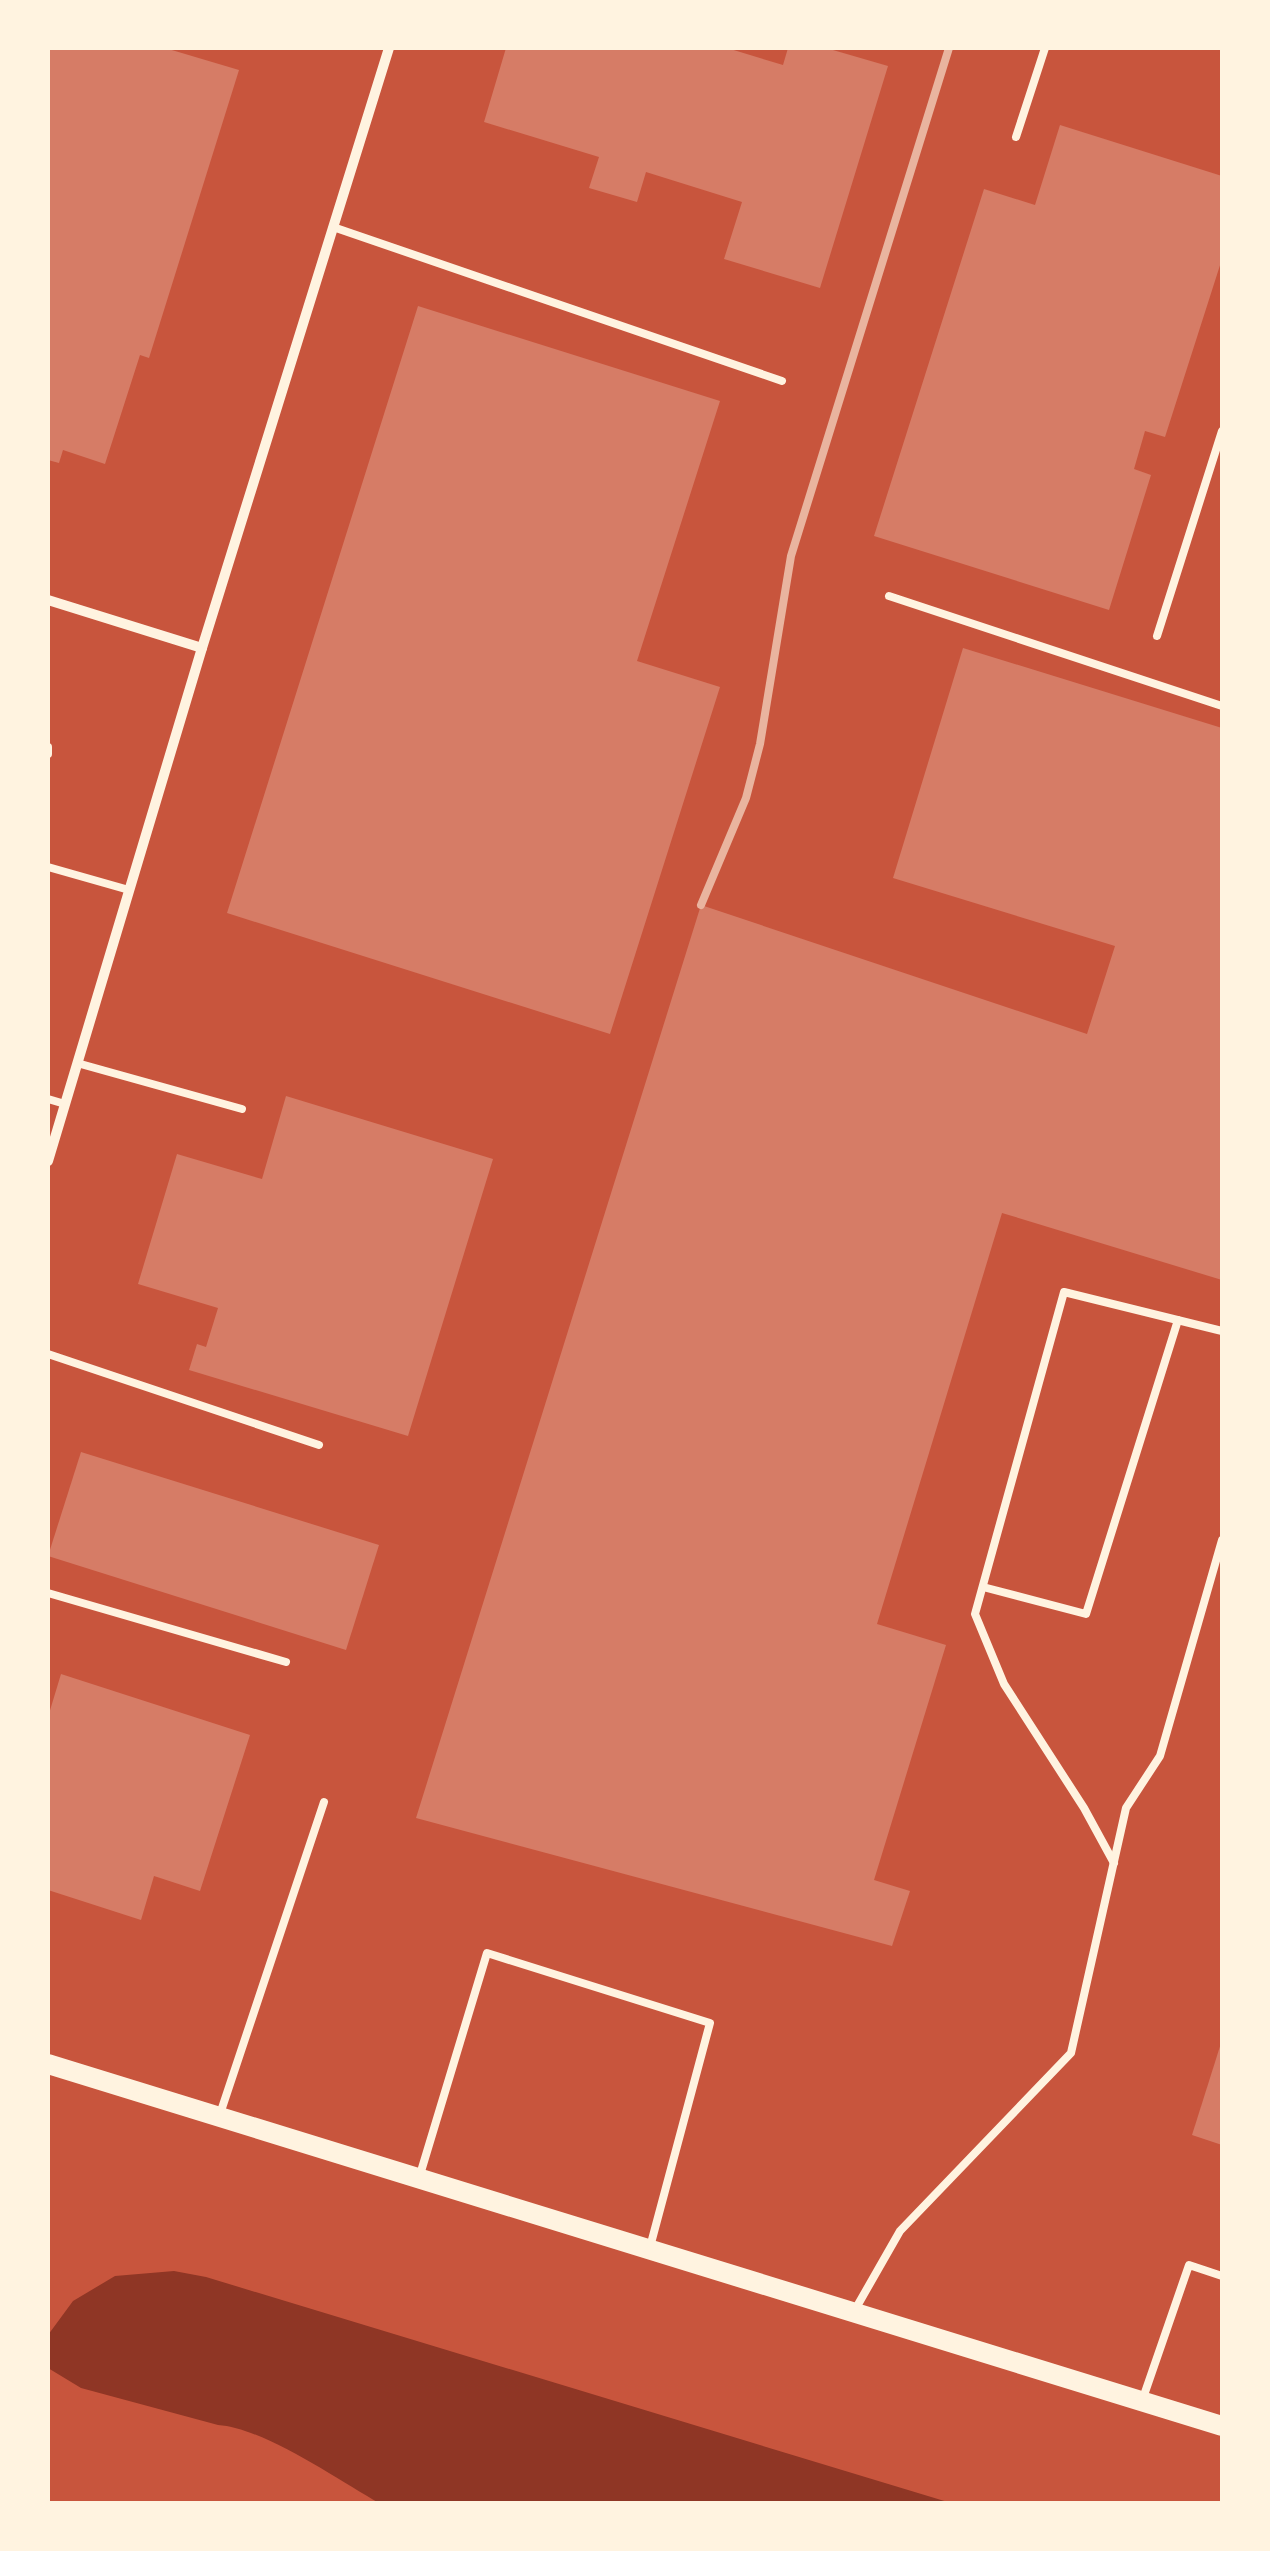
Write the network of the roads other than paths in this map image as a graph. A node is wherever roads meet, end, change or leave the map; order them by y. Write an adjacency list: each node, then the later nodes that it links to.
1 (389, 48): 4 (street)
2 (1045, 48): 3 (lane)
3 (1016, 137)
4 (333, 227): 5 (lane); 10 (street)
5 (782, 381)
6 (1222, 432): 9 (lane)
7 (889, 596): 11 (lane)
8 (48, 600): 10 (street)
9 (1158, 636)
10 (202, 648): 13 (street)
11 (1222, 706)
12 (48, 866): 13 (lane)
13 (129, 890): 14 (street)
14 (77, 1063): 16 (street); 17 (lane)
15 (48, 1099): 16 (lane)
16 (65, 1104): 18 (street)
17 (242, 1109)
18 (48, 1162)
19 (1178, 1320): 20 (lane); 24 (lane); 24 (lane)
20 (1222, 1331)
21 (48, 1354): 22 (lane)
22 (320, 1444)
23 (1222, 1540): 28 (lane)
24 (982, 1587): 28 (lane)
25 (48, 1593): 26 (lane)
26 (286, 1662)
27 (324, 1802): 30 (lane)
28 (1114, 1862): 34 (lane)
29 (48, 2064): 30 (main road)
30 (220, 2117): 31 (main road)
31 (419, 2178): 32 (main road); 32 (lane)
32 (650, 2250): 34 (main road)
33 (1222, 2276): 35 (lane)
34 (854, 2312): 35 (main road)
35 (1142, 2401): 36 (main road)
36 (1222, 2426)

